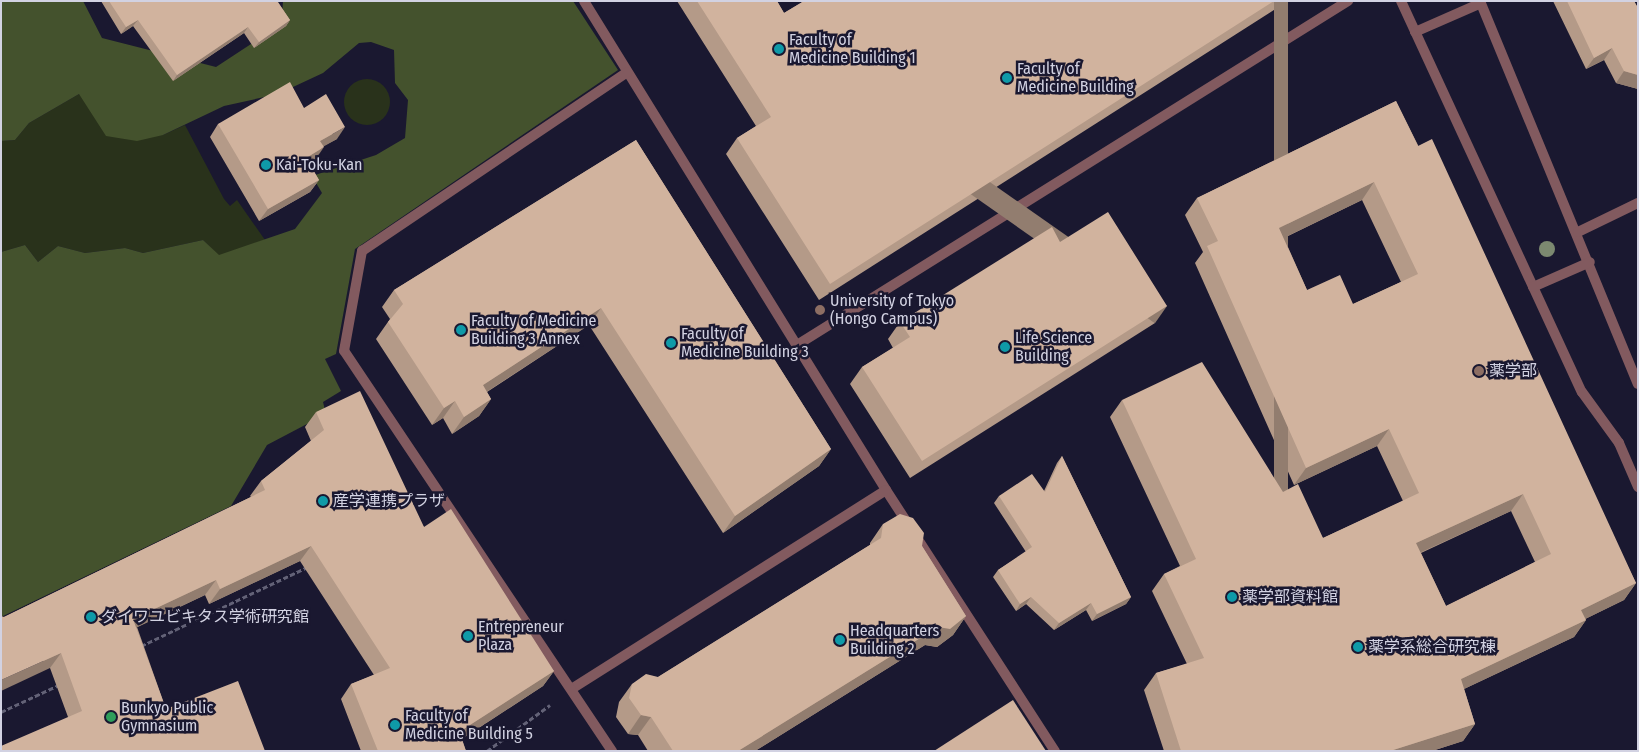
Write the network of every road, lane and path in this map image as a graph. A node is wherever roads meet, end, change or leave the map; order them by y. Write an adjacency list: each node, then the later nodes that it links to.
1 (584, 1): 6 (lane)
2 (1348, 1): 11 (lane)
3 (1401, 1): 5 (lane)
4 (1480, 2): 5 (lane); 8 (lane)
5 (1415, 32): 10 (lane)
6 (627, 72): 11 (lane); 18 (lane)
7 (1638, 203): 8 (lane)
8 (1578, 232): 9 (lane)
9 (1590, 262): 10 (lane); 12 (lane)
10 (1533, 287): 13 (lane)
11 (797, 345): 14 (lane)
12 (1638, 384)
13 (1638, 486)
14 (886, 490): 18 (lane); 22 (lane)
15 (312, 564): 16 (path)
16 (134, 649)
17 (63, 683): 19 (path)
18 (573, 688): 20 (path); 21 (lane)
19 (1, 712)
20 (487, 751)
21 (612, 751)
22 (1056, 751)

